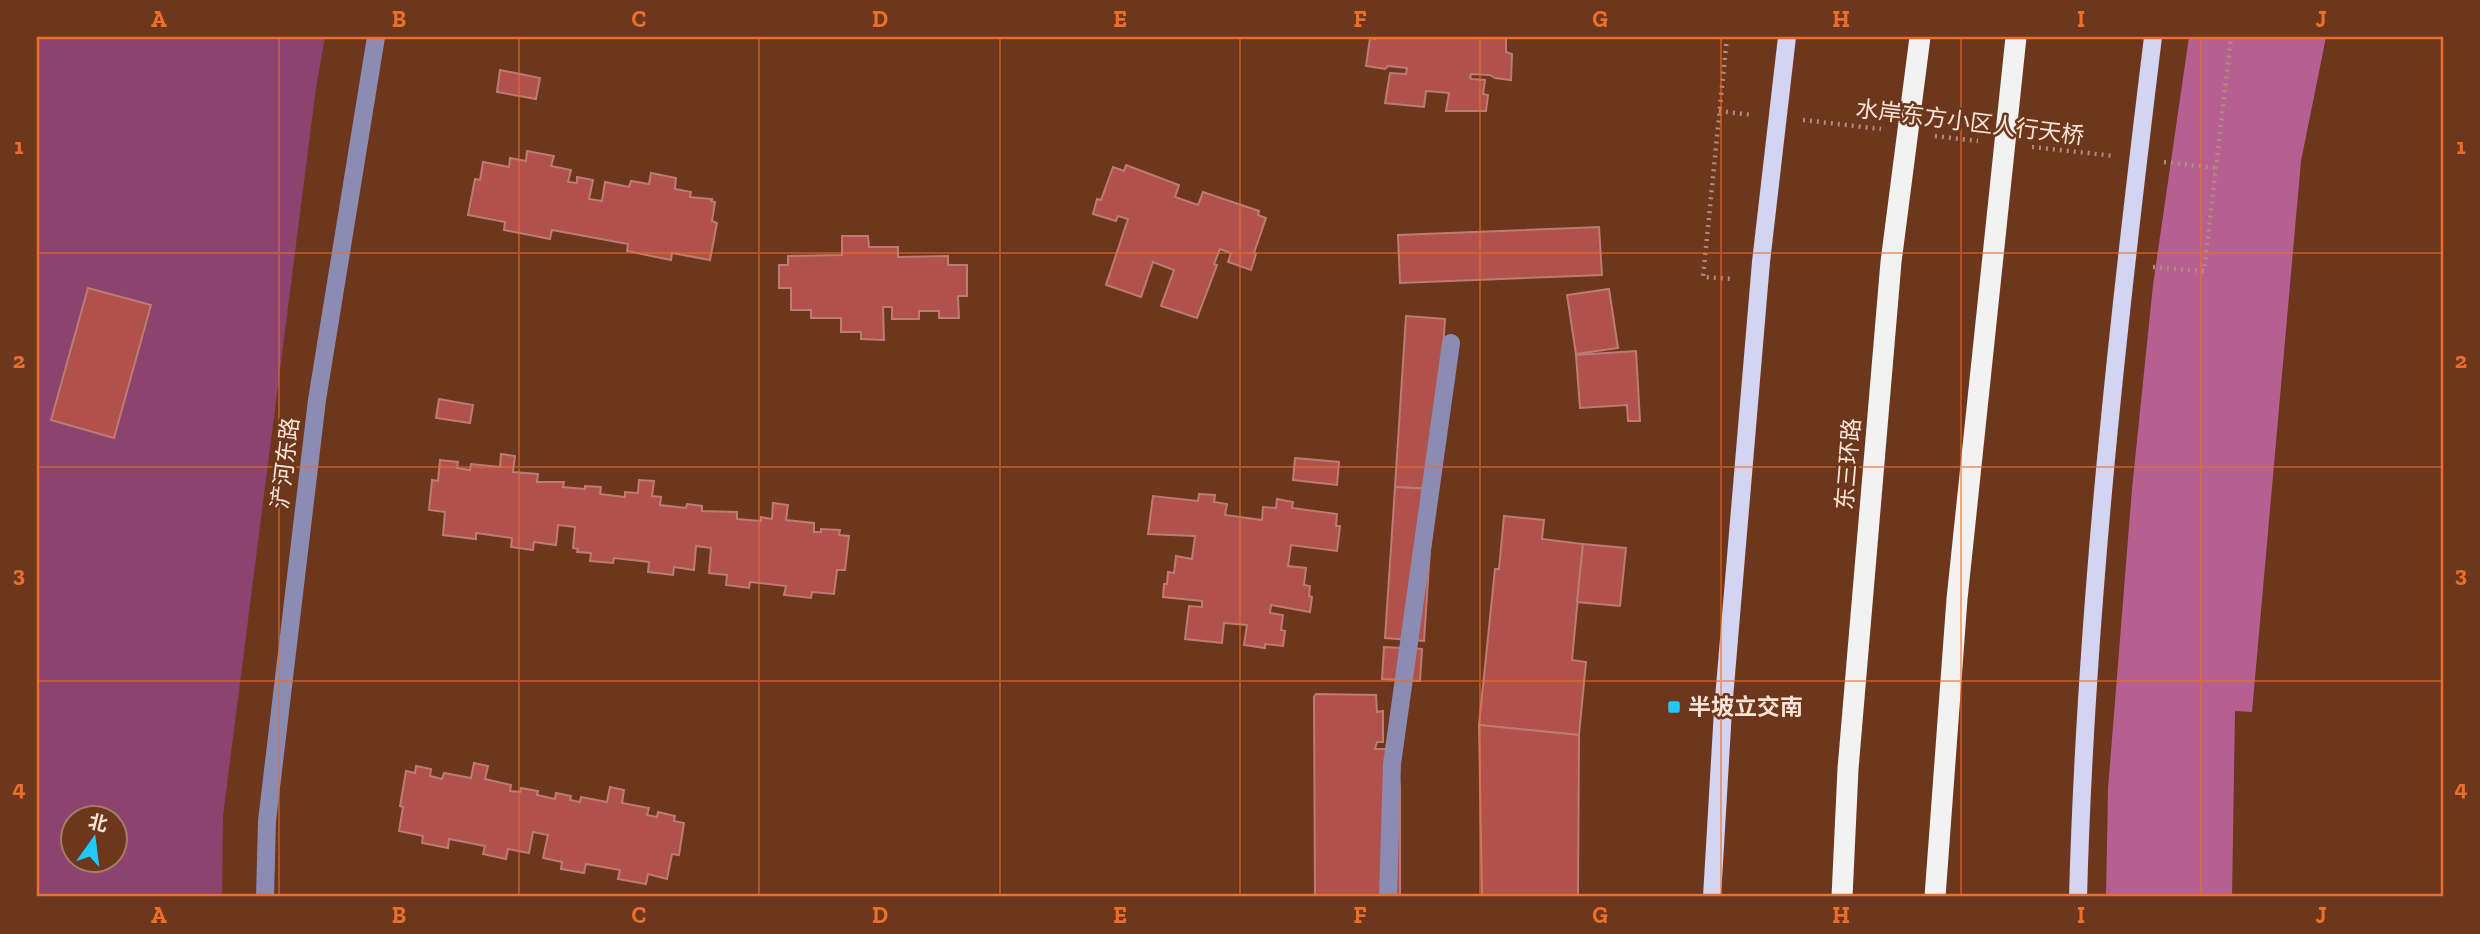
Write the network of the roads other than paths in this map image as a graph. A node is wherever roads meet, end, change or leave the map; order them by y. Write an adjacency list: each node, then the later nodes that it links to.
1 (376, 37): 7 (street, 浐河东路)
2 (1787, 37): 9 (main road)
3 (1920, 37): 10 (highway, 东三环路)
4 (2015, 37): 11 (highway)
5 (2153, 37): 12 (main road)
6 (1451, 343): 8 (street)
7 (265, 897)
8 (1388, 897)
9 (1712, 897)
10 (1842, 897)
11 (1935, 897)
12 (2078, 897)

